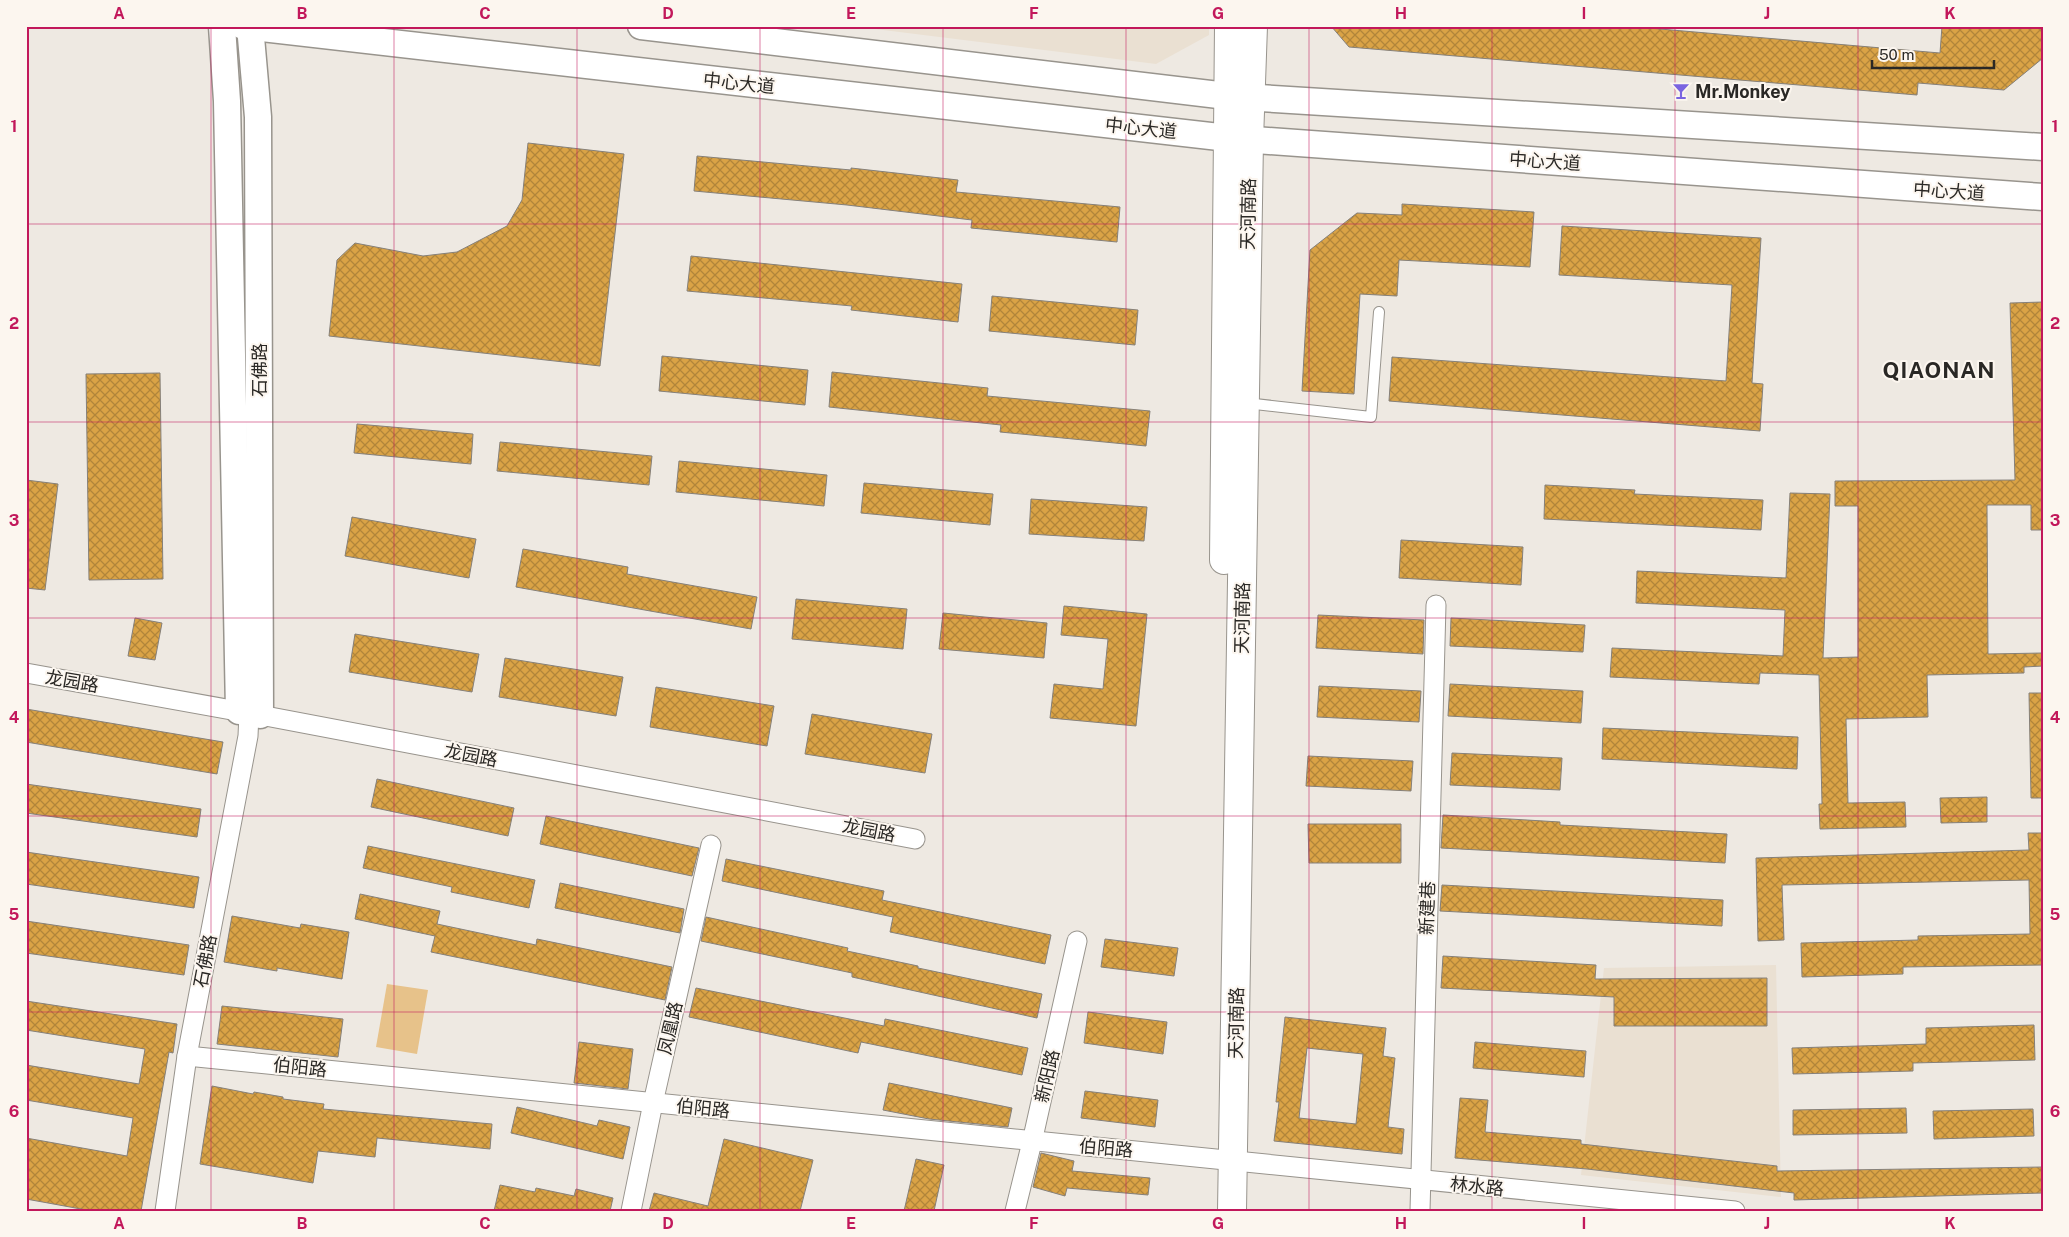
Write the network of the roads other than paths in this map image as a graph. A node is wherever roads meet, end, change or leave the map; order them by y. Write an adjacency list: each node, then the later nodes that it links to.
1 (222, 26): 14 (main road, 石佛路)
2 (248, 26): 7 (main road, 中心大道); 14 (main road, 石佛路)
3 (641, 26): 6 (main road)
4 (1229, 26): 6 (main road, 天河南路)
5 (1253, 26): 6 (main road, 天河南路)
6 (1240, 96): 7 (main road, 天河南路); 8 (main road)
7 (1238, 139): 9 (main road, 中心大道); 11 (main road, 天河南路); 21 (main road, 天河南路)
8 (2043, 147)
9 (2043, 197)
10 (1379, 312): 11 (lane)
11 (1245, 403): 21 (main road, 天河南路)
12 (1436, 605): 22 (street, 新建巷)
13 (26, 673): 14 (street, 龙园路)
14 (249, 713): 15 (street, 龙园路); 18 (street, 石佛路)
15 (915, 839)
16 (711, 846): 19 (street, 凤凰路)
17 (1077, 941): 20 (street, 新阳路)
18 (188, 1056): 19 (street, 伯阳路); 23 (street, 石佛路)
19 (653, 1103): 20 (street, 伯阳路); 24 (street, 凤凰路)
20 (1032, 1142): 21 (street, 伯阳路); 25 (street, 新阳路)
21 (1226, 1159): 22 (street, 林水路); 26 (main road, 天河南路); 27 (main road, 天河南路)
22 (1420, 1180): 28 (street, 新建巷); 29 (street, 林水路)
23 (165, 1211)
24 (631, 1211)
25 (1014, 1211)
26 (1216, 1211)
27 (1232, 1211)
28 (1420, 1211)
29 (1735, 1211)

